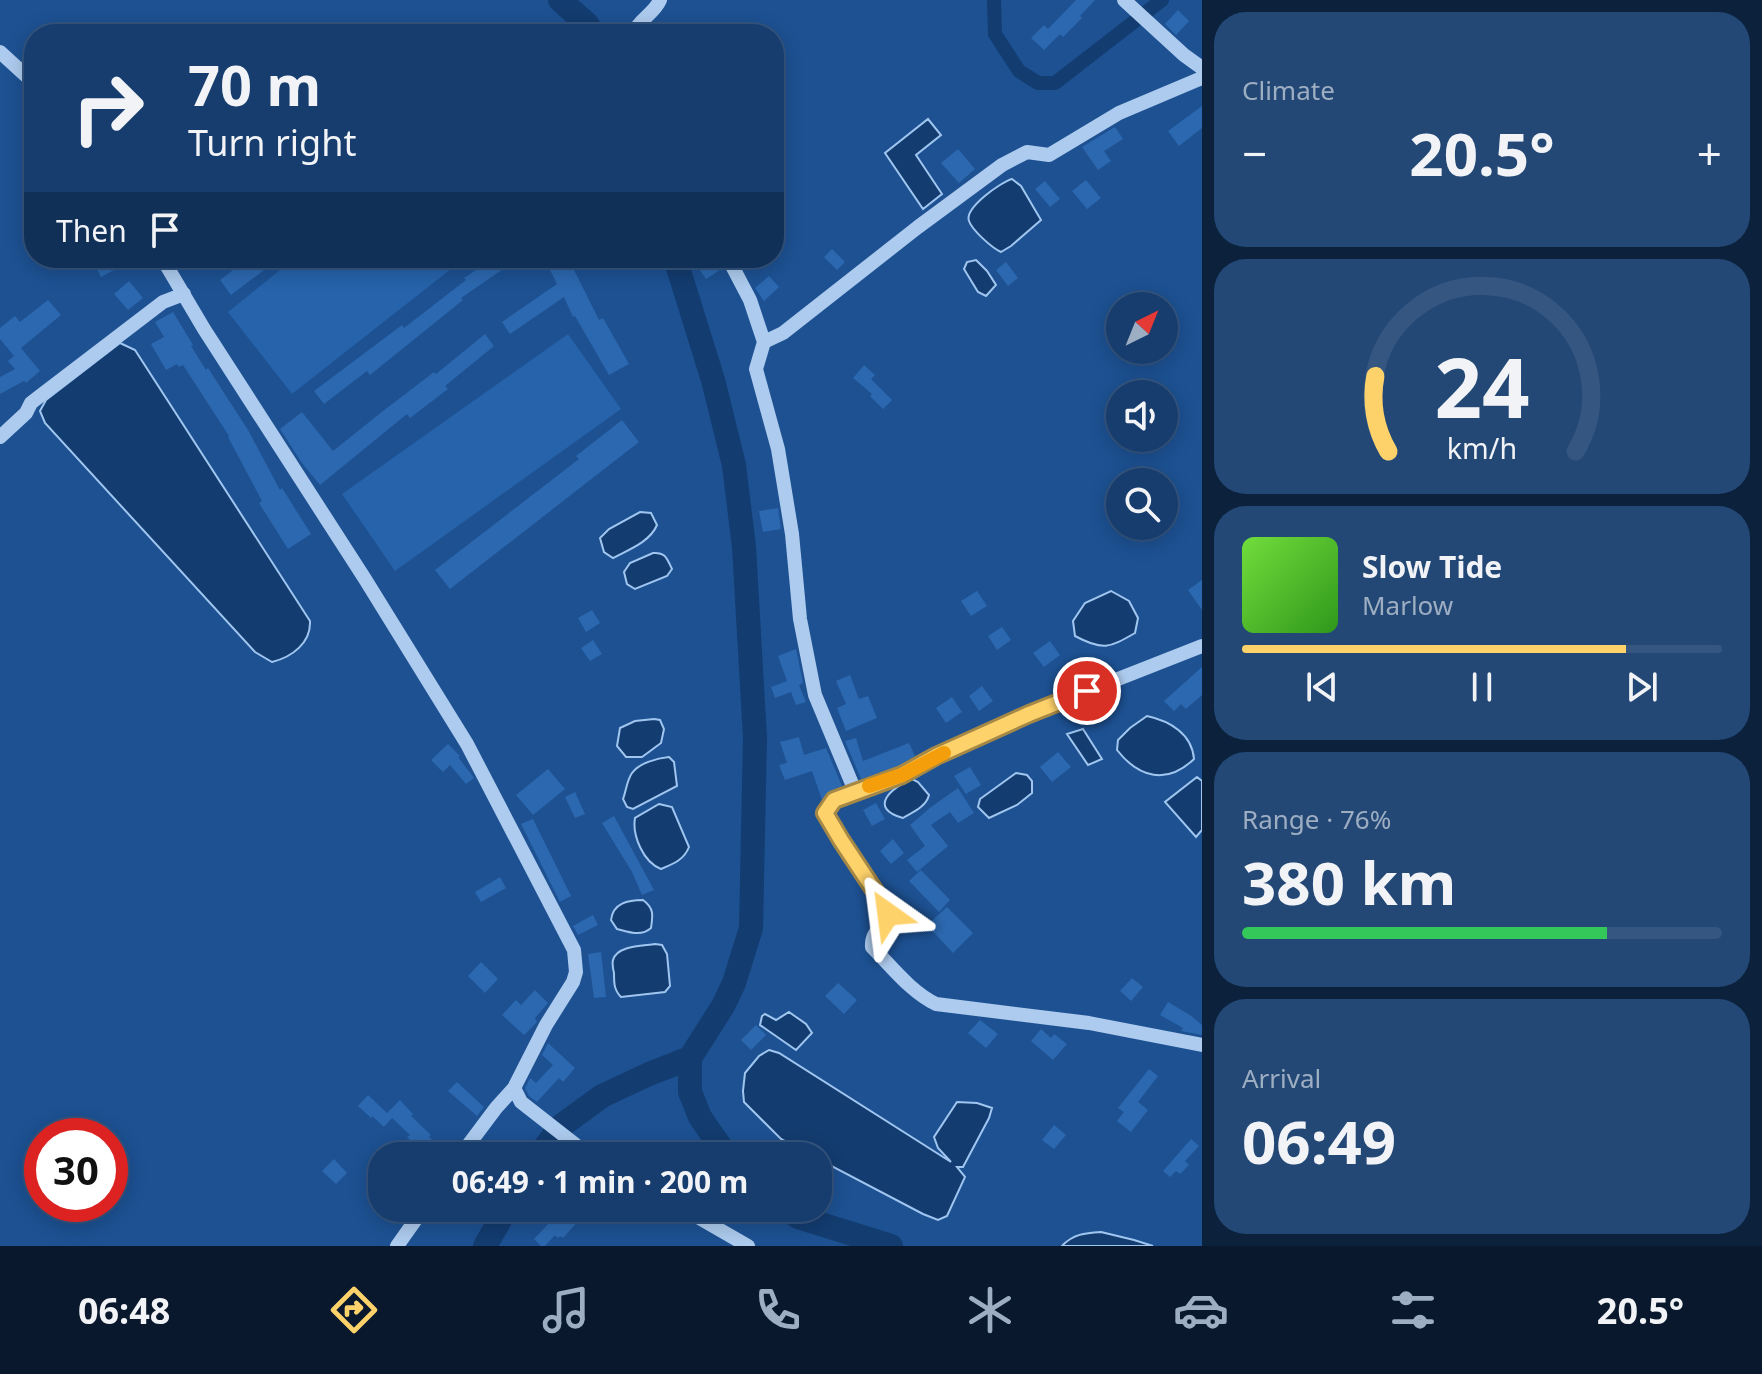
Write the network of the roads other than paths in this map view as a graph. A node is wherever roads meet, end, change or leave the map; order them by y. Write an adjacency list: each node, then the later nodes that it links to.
1 (660, 0): 3 (street)
2 (1124, 0): 5 (street)
3 (638, 24)
4 (0, 52): 6 (street)
5 (1202, 68)
6 (24, 74)
7 (1202, 78): 11 (street)
8 (168, 268): 10 (street)
9 (733, 268): 11 (street)
10 (184, 294): 12 (street); 16 (street)
11 (764, 342): 14 (street)
12 (0, 437)
13 (1202, 646): 14 (street)
14 (855, 791): 15 (street)
15 (1202, 1045)
16 (514, 1088): 17 (street); 18 (street)
17 (470, 1142)
18 (571, 1142)
19 (414, 1222): 21 (street)
20 (706, 1222): 22 (street)
21 (397, 1246)
22 (748, 1246)

